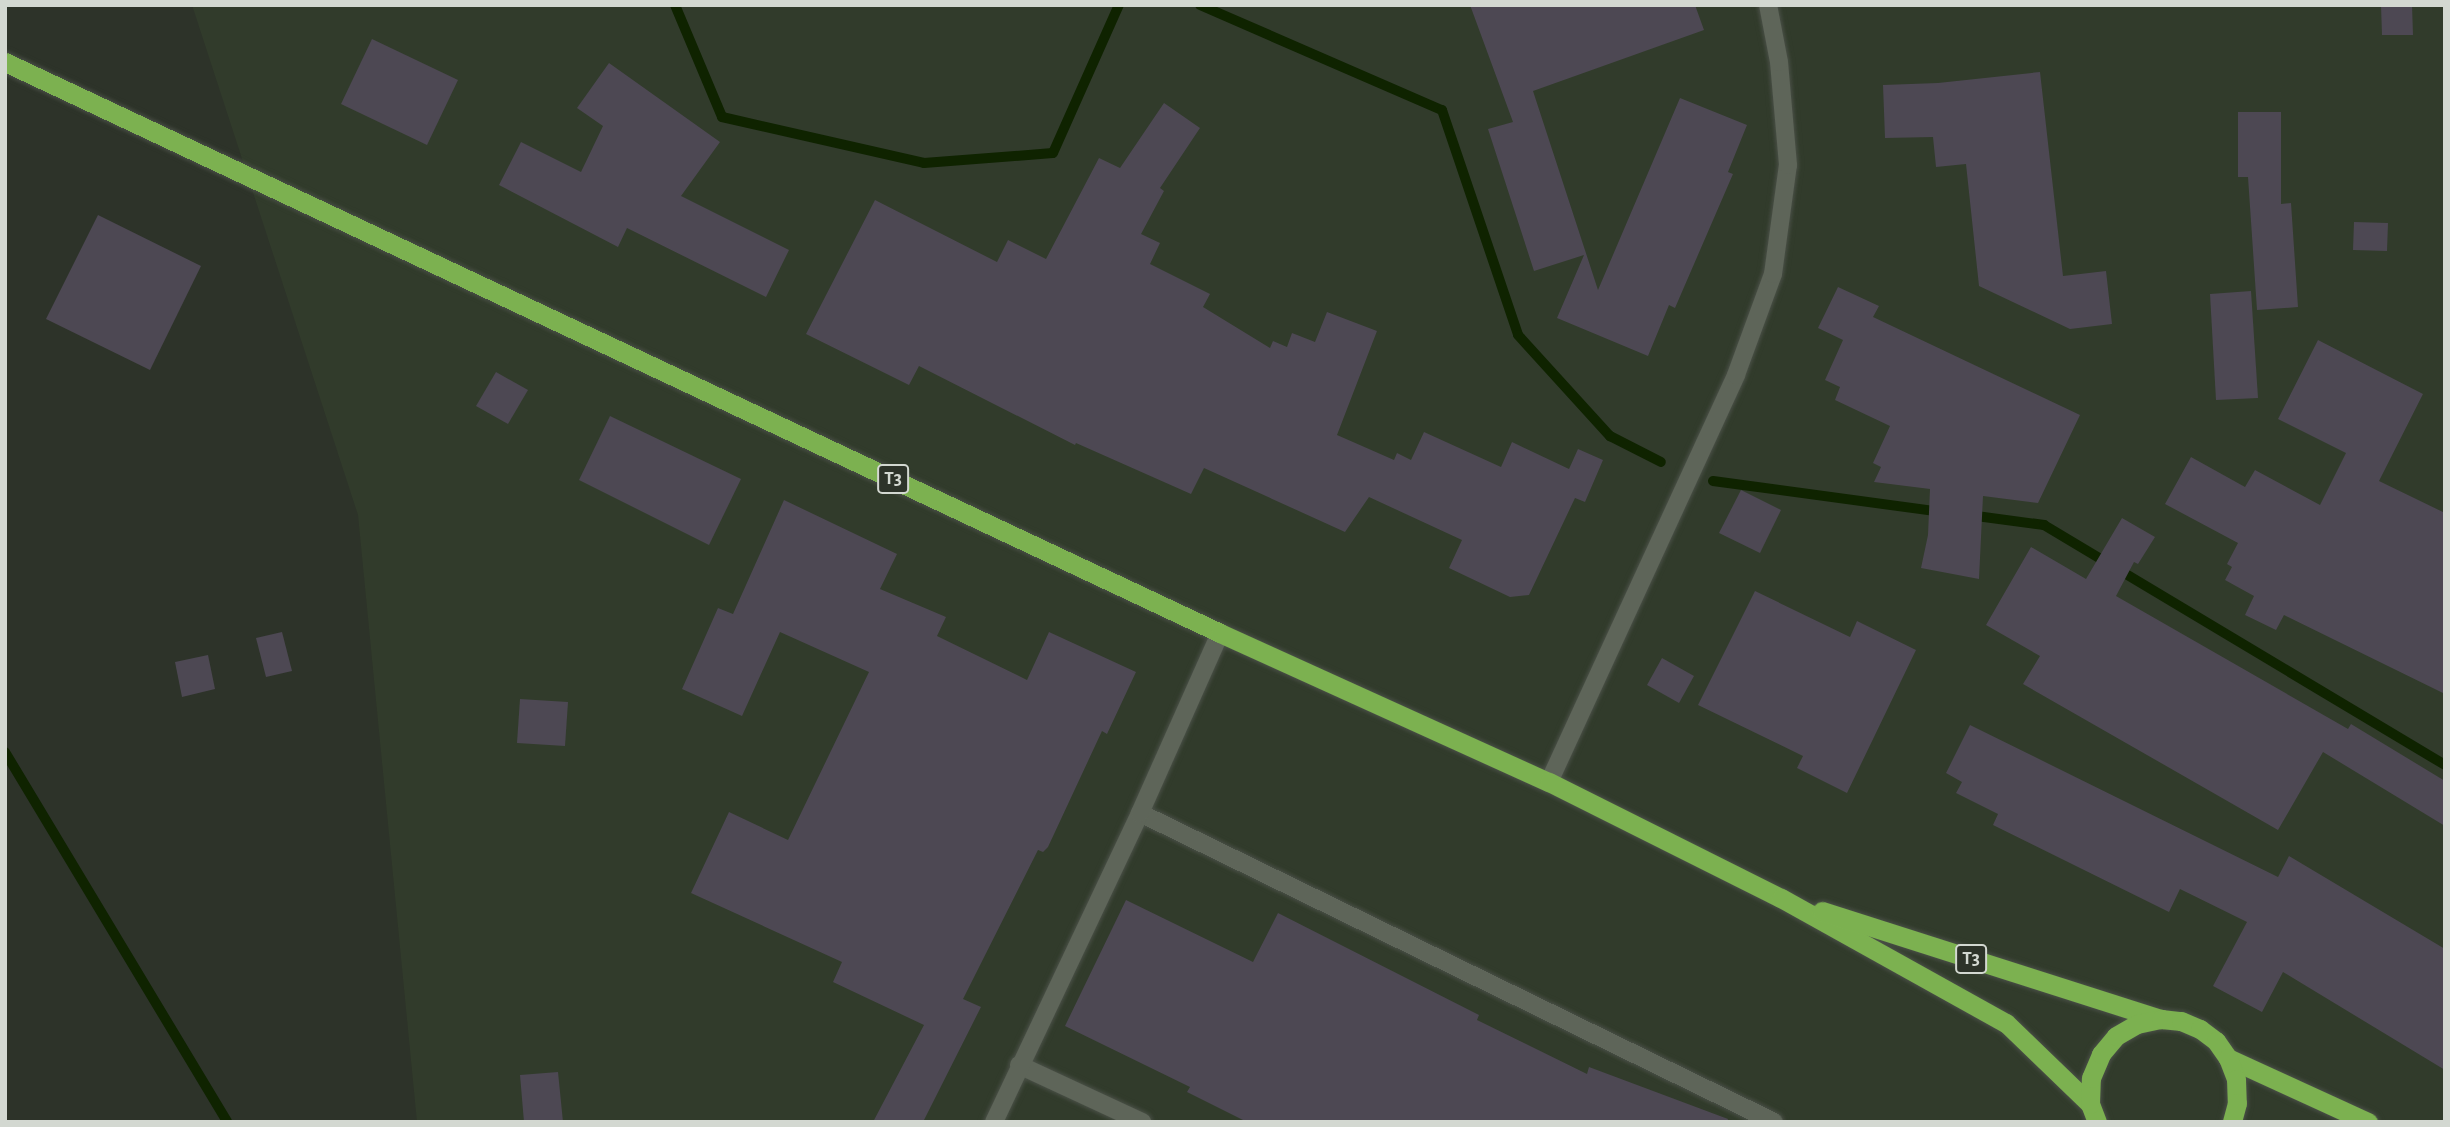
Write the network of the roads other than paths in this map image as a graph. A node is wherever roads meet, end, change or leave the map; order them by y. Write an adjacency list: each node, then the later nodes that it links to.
1 (1768, 5): 4 (street)
2 (5, 62): 3 (highway, T3)
3 (1220, 633): 4 (highway, T3); 5 (street)
4 (1549, 782): 6 (highway, T3)
5 (1140, 813): 9 (street); 13 (street)
6 (1781, 898): 7 (highway, T3); 10 (highway, T3)
7 (2161, 1019): 8 (highway, T3); 10 (highway, T3)
8 (2228, 1058): 14 (highway, T3); 15 (highway, T3)
9 (1019, 1065): 11 (street); 12 (street)
10 (2093, 1113)
11 (994, 1122)
12 (1142, 1122)
13 (1774, 1122)
14 (2232, 1122)
15 (2368, 1122)

